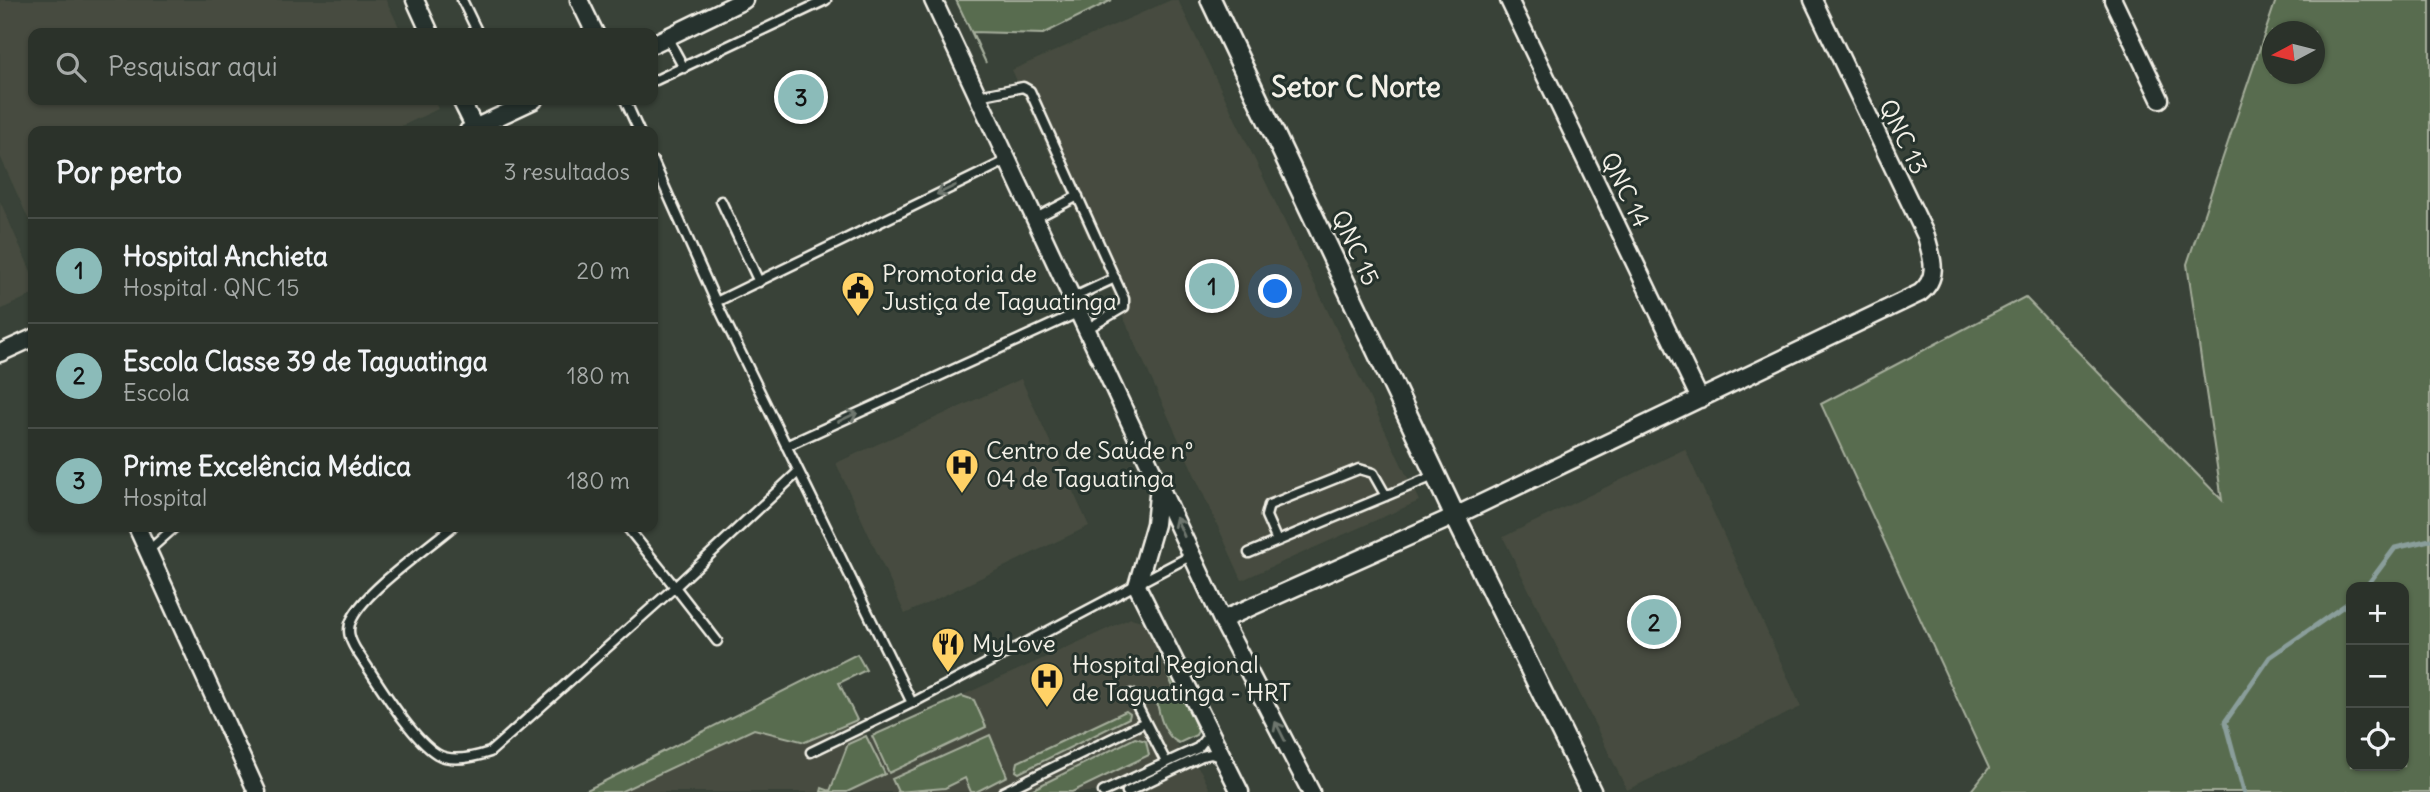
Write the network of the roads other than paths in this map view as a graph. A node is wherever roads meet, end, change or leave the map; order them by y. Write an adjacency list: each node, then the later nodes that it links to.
1 (415, 0): 12 (street)
2 (462, 0): 13 (lane)
3 (579, 0): 14 (street)
4 (744, 0): 11 (street)
5 (826, 0): 16 (lane)
6 (933, 0): 18 (street)
7 (1509, 0): 38 (street, QNC 14)
8 (1813, 0): 38 (street, QNC 13)
9 (2113, 0): 19 (street)
10 (1215, 1): 41 (street, QNC 15)
11 (713, 7): 15 (street)
12 (428, 28)
13 (476, 28)
14 (593, 28)
15 (660, 40): 16 (lane)
16 (684, 68): 17 (lane)
17 (658, 79)
18 (978, 96): 26 (street); 28 (lane)
19 (2160, 99)
20 (463, 105): 23 (street)
21 (524, 105): 24 (street)
22 (627, 105): 25 (lane)
23 (470, 126)
24 (479, 126)
25 (637, 126)
26 (1007, 160): 30 (street); 32 (lane, one-way to 32)
27 (658, 172): 33 (lane)
28 (1078, 197): 30 (lane); 31 (lane)
29 (721, 201): 32 (lane)
30 (1034, 219): 34 (street)
31 (1115, 278): 34 (lane); 35 (lane)
32 (759, 282): 33 (lane)
33 (716, 302): 39 (lane)
34 (1073, 306): 35 (street); 39 (lane, one-way to 34)
35 (1085, 330): 42 (street)
36 (28, 340): 37 (street)
37 (0, 353)
38 (1700, 400): 44 (street)
39 (786, 446): 40 (lane)
40 (798, 472): 54 (lane); 58 (lane)
41 (1436, 475): 43 (lane); 44 (street, QNC 15)
42 (1160, 483): 52 (street, one-way to 42); 53 (street)
43 (1385, 496): 49 (lane); 49 (lane)
44 (1455, 516): 55 (street); 70 (street, QNC 15)
45 (142, 532): 50 (street)
46 (169, 532): 50 (lane)
47 (447, 532): 54 (lane)
48 (631, 532): 54 (lane)
49 (1277, 541): 51 (lane)
50 (149, 550): 64 (street)
51 (1249, 553)
52 (1192, 555): 53 (lane); 55 (street)
53 (1137, 586): 58 (lane); 60 (street)
54 (675, 587): 56 (lane)
55 (1222, 620): 69 (street, one-way to 55)
56 (717, 641)
57 (1131, 694): 59 (lane)
58 (912, 704): 61 (lane)
59 (1145, 722): 63 (lane); 65 (lane)
60 (1210, 732): 62 (street); 63 (lane)
61 (811, 752)
62 (1224, 760): 67 (lane); 68 (street)
63 (1166, 762): 66 (lane)
64 (257, 792)
65 (1003, 792)
66 (1103, 792)
67 (1127, 792)
68 (1240, 792)
69 (1311, 792)
70 (1591, 792)

